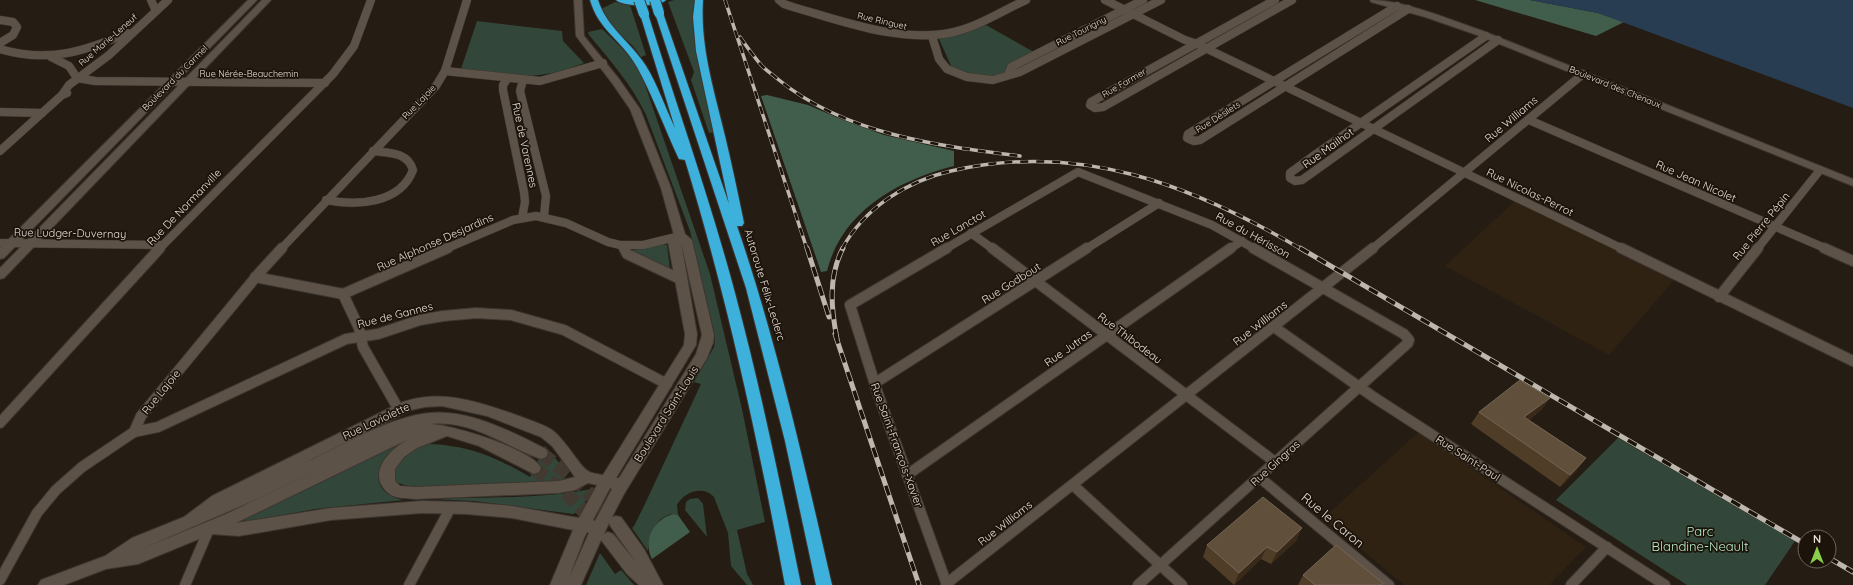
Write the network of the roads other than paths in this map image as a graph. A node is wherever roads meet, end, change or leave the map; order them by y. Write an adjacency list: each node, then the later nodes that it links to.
1 (151, 0): 26 (street)
2 (168, 0): 26 (street, Rue Marie-Leneuf)
3 (253, 0): 29 (street, Boulevard du Carmel)
4 (267, 0): 30 (street, Boulevard du Carmel)
5 (371, 0): 51 (street, Rue De Normanville)
6 (467, 0): 41 (street, Rue Lajoie)
7 (578, 0): 40 (street, Boulevard Saint-Louis)
8 (594, 0): 68 (highway)
9 (620, 0): 12 (highway)
10 (639, 0): 68 (highway, bridge)
11 (655, 0): 81 (highway, Autoroute Félix-Leclerc, bridge)
12 (662, 0)
13 (699, 0): 81 (highway)
14 (779, 0): 32 (street, Rue Ringuet)
15 (1026, 0): 32 (street, Rue Ringuet)
16 (1105, 0): 24 (street, Rue Nicolas-Perrot)
17 (1115, 0): 24 (street, Rue Nicolas-Perrot)
18 (1143, 0): 24 (street, Rue Tourigny)
19 (1160, 0): 27 (street, Rue Tourigny)
20 (1275, 0): 36 (street, Rue Farmer)
21 (1292, 0): 37 (street, Rue Farmer)
22 (1374, 0): 23 (street, Boulevard des Chenaux)
23 (1397, 6): 25 (street, Boulevard des Chenaux); 48 (street, Rue Désilets)
24 (1127, 8): 27 (street, Rue Nicolas-Perrot); 42 (street, Rue Tourigny)
25 (1408, 9): 33 (street, Boulevard des Chenaux); 52 (street, Rue Désilets)
26 (156, 11): 31 (street, Rue Marie-Leneuf)
27 (1136, 13): 36 (street, Rue Nicolas-Perrot); 42 (street, Rue Tourigny)
28 (0, 20): 35 (street)
29 (230, 22): 30 (street); 49 (street, Boulevard du Carmel)
30 (245, 23): 50 (street, Boulevard du Carmel)
31 (136, 29): 39 (street); 44 (street, Rue Marie-Leneuf)
32 (932, 36): 42 (street, Rue Tourigny)
33 (1486, 36): 34 (street, Boulevard des Chenaux); 57 (street, Rue Mailhot)
34 (1498, 40): 43 (street, Boulevard des Chenaux); 58 (street, Rue Mailhot)
35 (0, 43)
36 (1197, 44): 37 (street, Rue Nicolas-Perrot); 37 (street, Rue Farmer)
37 (1206, 48): 48 (street, Rue Nicolas-Perrot)
38 (0, 49): 39 (street)
39 (51, 57): 44 (street)
40 (603, 63): 46 (street); 74 (street, Boulevard Saint-Louis)
41 (445, 71): 45 (street); 60 (street, Rue Lajoie)
42 (1009, 73)
43 (1583, 74): 56 (street, Rue Williams); 63 (street, Boulevard des Chenaux)
44 (77, 78): 47 (street, Rue Nérée-Beauchemin); 53 (street)
45 (508, 78): 46 (street); 71 (street, Rue de Varennes)
46 (523, 80): 70 (street, Rue de Varennes)
47 (95, 81): 49 (street, Rue Nérée-Beauchemin); 53 (street, Rue Marie-Leneuf)
48 (1275, 81): 52 (street, Rue Nicolas-Perrot); 52 (street, Rue Désilets)
49 (171, 82): 50 (street, Rue Nérée-Beauchemin); 61 (street, Boulevard du Carmel)
50 (187, 82): 51 (street, Rue Nérée-Beauchemin); 62 (street, Boulevard du Carmel)
51 (325, 83): 78 (street, Rue De Normanville)
52 (1287, 86): 57 (street, Rue Nicolas-Perrot)
53 (62, 95): 55 (street, Rue Marie-Leneuf)
54 (0, 112): 55 (street)
55 (42, 113): 59 (street, Rue Marie-Leneuf)
56 (1530, 120): 65 (street, Rue Williams); 72 (street, Rue Jean Nicolet)
57 (1361, 123): 58 (street, Rue Nicolas-Perrot); 58 (street, Rue Mailhot)
58 (1373, 129): 65 (street, Rue Nicolas-Perrot)
59 (0, 151)
60 (373, 151): 67 (street, Rue Lajoie); 67 (street)
61 (98, 156): 62 (street); 76 (street, Boulevard du Carmel)
62 (115, 156): 77 (street, Boulevard du Carmel)
63 (1820, 170): 66 (street, Boulevard des Chenaux); 72 (street, Rue Pierre Pépin)
64 (1078, 172): 69 (street, Rue du Hérisson); 73 (street, Rue Lanctot)
65 (1465, 173): 87 (street, Rue Williams); 89 (street, Rue Nicolas-Perrot)
66 (1853, 183)
67 (326, 200): 84 (street, Rue Lajoie)
68 (703, 201): 131 (highway)
69 (1159, 204): 75 (street, Rue du Hérisson); 86 (street, Rue Godbout)
70 (544, 216): 71 (street, Rue Alphonse Desjardins); 79 (street, Rue Alphonse Desjardins)
71 (522, 218): 88 (street, Rue Alphonse Desjardins)
72 (1774, 227): 82 (street, Rue Jean Nicolet); 89 (street, Rue Pierre Pépin)
73 (971, 234): 86 (street, Rue Thibodeau); 90 (street, Rue Lanctot)
74 (680, 236): 79 (street, Rue Alphonse Desjardins); 85 (street, Boulevard Saint-Louis); 111 (street, Boulevard Saint-Louis)
75 (1242, 241): 87 (street, Rue du Hérisson); 92 (street, Rue Jutras)
76 (6, 243): 77 (street, Rue Ludger-Duvernay); 80 (street, Boulevard du Carmel)
77 (30, 244): 78 (street, Rue Ludger-Duvernay); 83 (street, Boulevard du Carmel)
78 (163, 245): 101 (street, Rue De Normanville)
79 (622, 246): 85 (street, Rue Alphonse Desjardins)
80 (0, 255)
81 (744, 260): 132 (highway, Autoroute Félix-Leclerc)
82 (1853, 262)
83 (0, 275)
84 (255, 277): 88 (street); 103 (street, Rue Lajoie)
85 (680, 279): 97 (street, Boulevard Saint-Louis)
86 (1036, 282): 92 (street, Rue Thibodeau); 96 (street, Rue Godbout)
87 (1324, 288): 91 (street, Rue Williams); 94 (street, Rue du Hérisson)
88 (343, 294): 93 (street)
89 (1719, 297): 95 (street, Rue Nicolas-Perrot)
90 (850, 304): 96 (street, Rue Saint-François-Xavier)
91 (1274, 327): 98 (street, Rue Saint-Paul); 99 (street, Rue Williams)
92 (1107, 335): 99 (street, Rue Thibodeau); 107 (street, Rue Jutras)
93 (361, 337): 97 (street, Rue de Gannes); 100 (street); 103 (street, Rue de Gannes)
94 (1408, 338): 98 (street, Rue Gingras)
95 (1853, 361)
96 (875, 383): 107 (street, Rue Saint-François-Xavier)
97 (667, 384): 110 (street, Boulevard Saint-Louis)
98 (1360, 387): 105 (street, Rue Gingras); 119 (street, Rue Saint-Paul)
99 (1187, 396): 105 (street, Rue Thibodeau); 112 (street, Rue Williams)
100 (399, 410): 108 (street, Rue Laviolette); 115 (street, Rue Laviolette)
101 (0, 423)
102 (446, 431): 106 (street, Rue Laviolette); 108 (street); 117 (street, Rue Laviolette)
103 (134, 432): 122 (street)
104 (541, 454): 115 (street, Rue Laviolette)
105 (1275, 462): 109 (street, Rue Gingras)
106 (534, 468)
107 (908, 475): 123 (street, Rue Saint-François-Xavier)
108 (586, 477): 110 (street)
109 (1259, 477): 121 (street, Rue Gingras); 135 (street, Rue le Caron)
110 (607, 481): 111 (street); 116 (street, Boulevard Saint-Louis)
111 (622, 485): 118 (street, Boulevard Saint-Louis)
112 (1073, 485): 121 (street); 123 (street, Rue Williams)
113 (451, 507): 116 (street, Rue Laviolette); 117 (street, Rue Laviolette); 126 (street)
114 (616, 522): 130 (street)
115 (187, 523): 120 (street, Rue Laviolette)
116 (583, 525): 118 (street, Rue Laviolette); 127 (street, Boulevard Saint-Louis)
117 (209, 529): 120 (street, Rue Laviolette); 125 (street)
118 (603, 534): 128 (street, Boulevard Saint-Louis); 129 (street)
119 (1607, 547): 136 (street); 137 (street, Rue Saint-Paul)
120 (106, 562): 124 (street, Rue Laviolette)
121 (1161, 564): 133 (street, Rue Gingras); 134 (street)
122 (0, 580)
123 (946, 584)
124 (46, 585)
125 (185, 585)
126 (408, 585)
127 (558, 585)
128 (573, 585)
129 (650, 585)
130 (655, 585)
131 (793, 585)
132 (824, 585)
133 (1138, 585)
134 (1182, 585)
135 (1389, 585)
136 (1571, 585)
137 (1665, 585)

